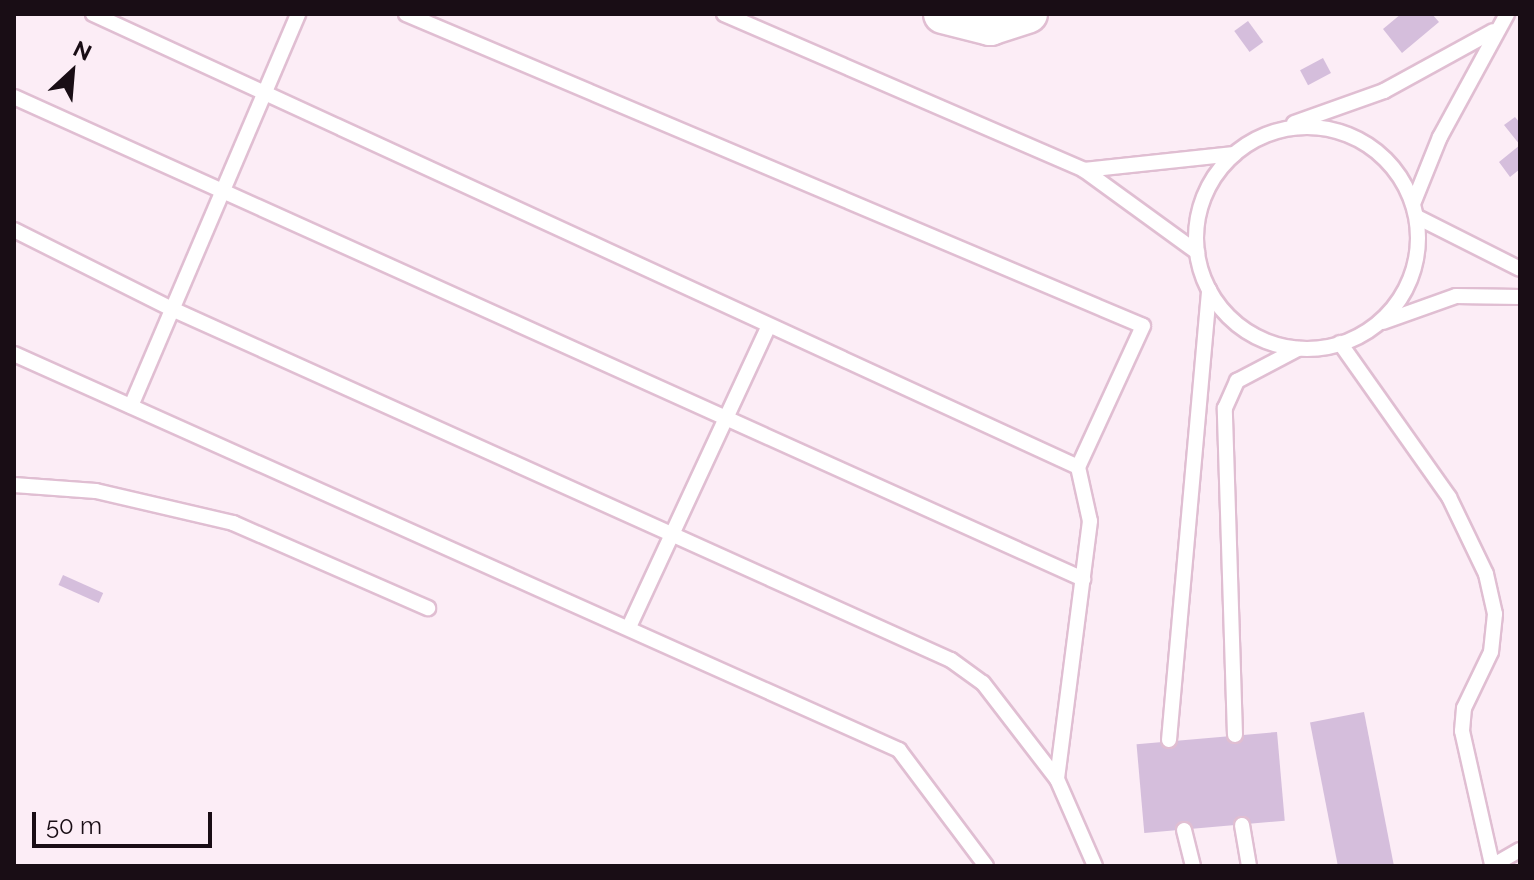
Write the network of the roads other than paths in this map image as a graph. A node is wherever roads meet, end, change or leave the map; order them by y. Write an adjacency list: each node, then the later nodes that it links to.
1 (93, 14): 9 (lane)
2 (298, 14): 9 (lane)
3 (406, 14): 29 (lane)
4 (724, 14): 13 (lane)
5 (943, 14): 6 (main road)
6 (1028, 14)
7 (1507, 14): 8 (lane)
8 (1493, 31): 11 (lane); 15 (lane)
9 (269, 93): 14 (lane); 23 (lane)
10 (14, 97): 14 (lane)
11 (1274, 132): 12 (lane); 15 (lane)
12 (1234, 154): 13 (lane); 17 (lane)
13 (1084, 170): 17 (lane)
14 (226, 196): 21 (lane); 28 (lane)
15 (1415, 210): 18 (lane); 22 (lane)
16 (14, 230): 21 (lane)
17 (1197, 252): 19 (lane)
18 (1520, 269)
19 (1209, 290): 25 (lane); 36 (lane)
20 (1520, 297): 22 (lane)
21 (172, 309): 27 (lane); 31 (lane)
22 (1379, 324): 24 (lane)
23 (769, 326): 28 (lane); 29 (lane)
24 (1340, 343): 25 (lane); 41 (lane)
25 (1298, 349): 35 (lane)
26 (14, 354): 27 (lane)
27 (131, 406): 34 (lane)
28 (726, 419): 31 (lane); 32 (lane)
29 (1078, 467): 32 (lane)
30 (14, 485): 33 (lane)
31 (673, 534): 34 (lane); 37 (lane)
32 (1083, 579): 37 (lane)
33 (428, 608)
34 (629, 627): 42 (lane)
35 (1235, 735)
36 (1169, 740)
37 (1057, 779): 43 (lane)
38 (1242, 825): 45 (lane)
39 (1184, 830): 44 (lane)
40 (1520, 850): 41 (lane)
41 (1492, 865)
42 (986, 866)
43 (1095, 866)
44 (1193, 866)
45 (1249, 866)

